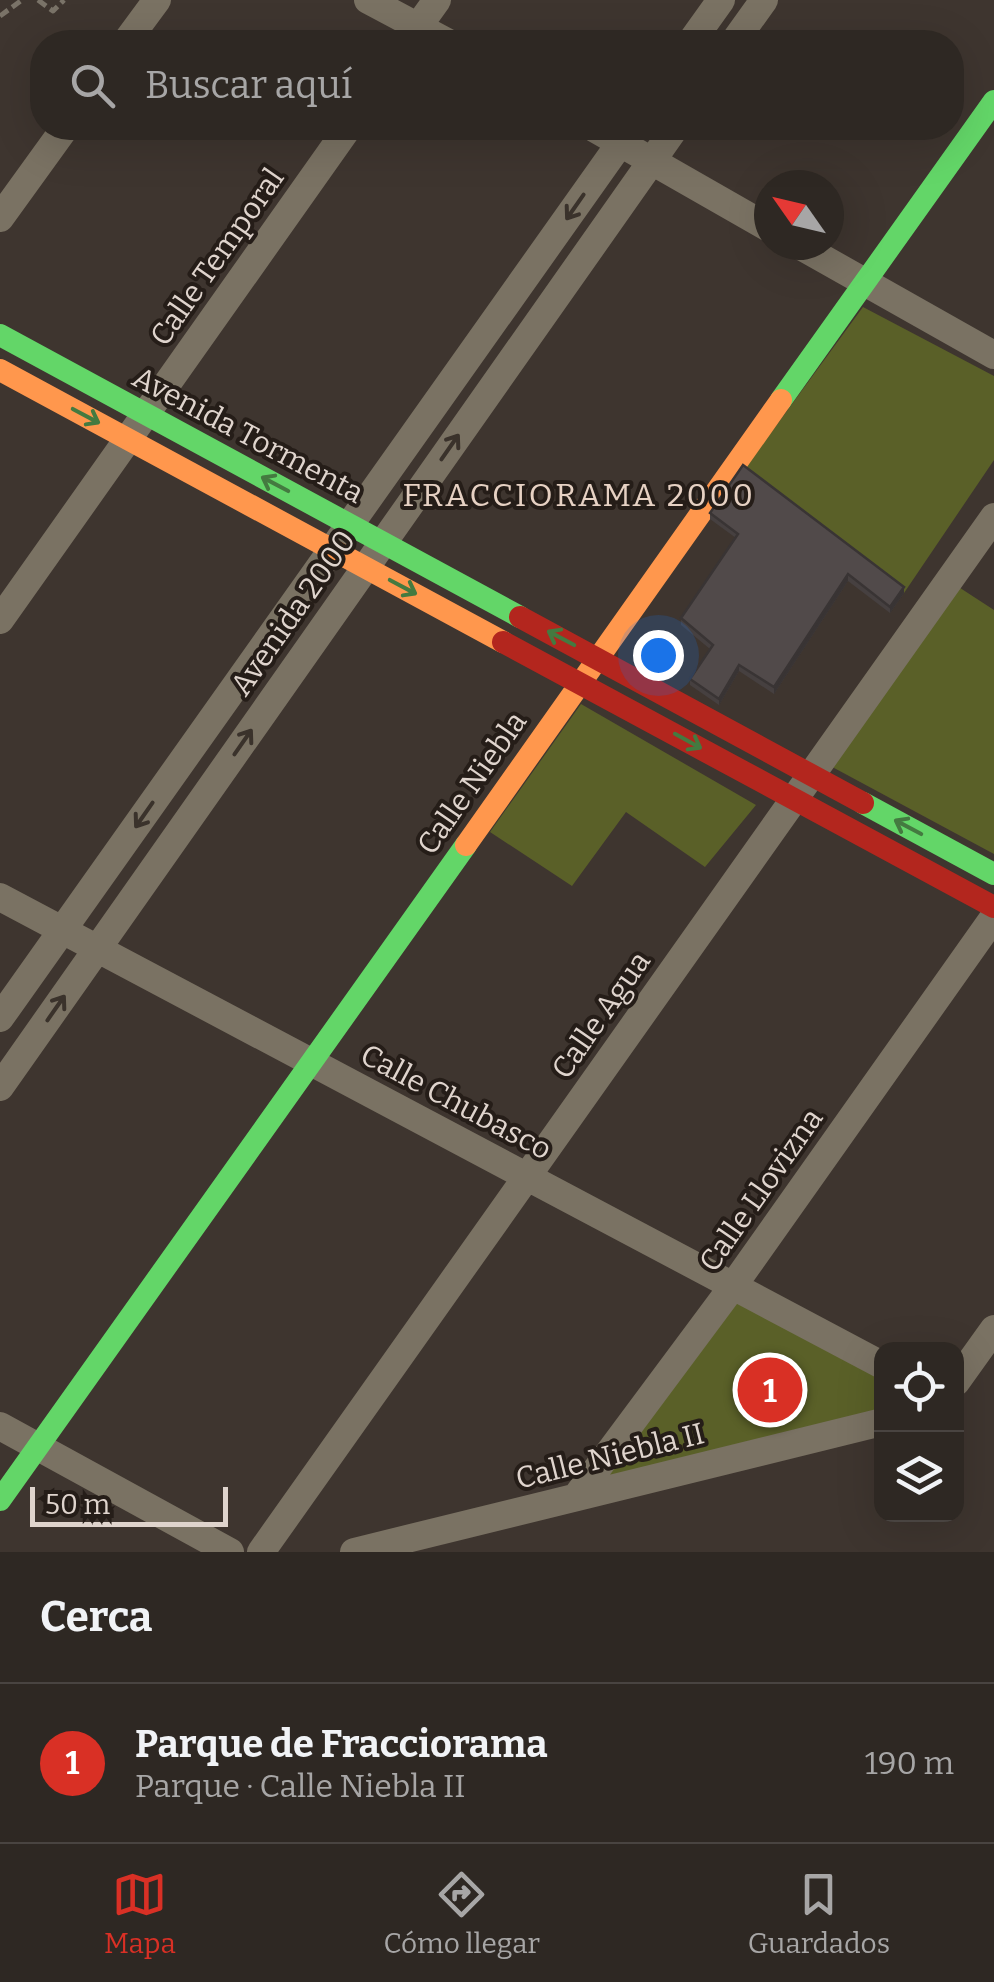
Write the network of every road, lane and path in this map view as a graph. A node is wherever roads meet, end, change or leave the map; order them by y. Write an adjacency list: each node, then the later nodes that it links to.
1 (22, 0): 9 (path)
2 (38, 0): 3 (path)
3 (64, 0)
4 (157, 0): 10 (street)
5 (368, 0): 11 (street)
6 (437, 0): 12 (street)
7 (721, 0): 13 (street)
8 (764, 0): 14 (street)
9 (0, 16)
10 (135, 30)
11 (408, 30)
12 (416, 30)
13 (700, 30)
14 (743, 30)
15 (994, 101): 25 (street, Calle Niebla)
16 (56, 140): 22 (street)
17 (340, 140): 29 (street, Calle Temporal)
18 (622, 140): 32 (street, Avenida 2000, one-way to 32)
19 (631, 140): 21 (street)
20 (667, 140): 21 (street, Avenida 2000)
21 (652, 161): 23 (street); 33 (street, Avenida 2000, one-way to 21)
22 (0, 218)
23 (754, 219)
24 (825, 260): 25 (street)
25 (865, 283): 27 (street); 37 (street, Calle Niebla)
26 (0, 335): 29 (street, Avenida Tormenta)
27 (994, 355)
28 (0, 370): 30 (street, Avenida Tormenta, one-way to 30)
29 (146, 414): 30 (street, Calle Temporal); 32 (street, Avenida Tormenta, one-way to 29)
30 (129, 439): 34 (street, Avenida Tormenta); 36 (street, Calle Temporal)
31 (994, 516): 39 (street, Calle Agua)
32 (350, 524): 33 (street, Avenida Tormenta); 34 (street, Avenida 2000)
33 (383, 542): 35 (street, Avenida 2000); 37 (street, Avenida Tormenta, one-way to 33)
34 (332, 549): 35 (street, Avenida Tormenta); 45 (street, Avenida 2000, one-way to 45)
35 (366, 566): 38 (street, Avenida Tormenta, one-way to 38); 46 (street, Avenida 2000, one-way to 35)
36 (0, 620)
37 (598, 658): 38 (street, Calle Niebla); 39 (street, Avenida Tormenta)
38 (580, 682): 40 (street, Avenida Tormenta, one-way to 40); 48 (street, Calle Niebla)
39 (811, 774): 40 (street, Calle Agua); 41 (street, Avenida Tormenta, one-way to 39)
40 (794, 799): 43 (street, Avenida Tormenta); 50 (street, Calle Agua)
41 (994, 874)
42 (0, 897): 45 (street, Calle Chubasco)
43 (994, 906)
44 (994, 917): 51 (street, Calle Llovizna)
45 (63, 930): 46 (street, Calle Chubasco); 47 (street, Avenida 2000)
46 (98, 948): 48 (street, Calle Chubasco); 49 (street, Avenida 2000, one-way to 46)
47 (0, 1018)
48 (311, 1062): 50 (street, Calle Chubasco); 57 (street, Calle Niebla)
49 (0, 1087)
50 (526, 1176): 51 (street, Calle Chubasco); 62 (street, Calle Agua)
51 (733, 1286): 53 (street, Calle Chubasco); 58 (street, Calle Llovizna)
52 (994, 1329): 54 (street)
53 (874, 1361)
54 (964, 1371)
55 (874, 1424): 58 (street, Calle Niebla II)
56 (0, 1426): 57 (street)
57 (38, 1447): 59 (street, Calle Niebla); 60 (street)
58 (576, 1497): 63 (street, Calle Niebla II)
59 (0, 1500)
60 (199, 1545): 61 (street)
61 (230, 1552)
62 (261, 1552)
63 (354, 1552)

